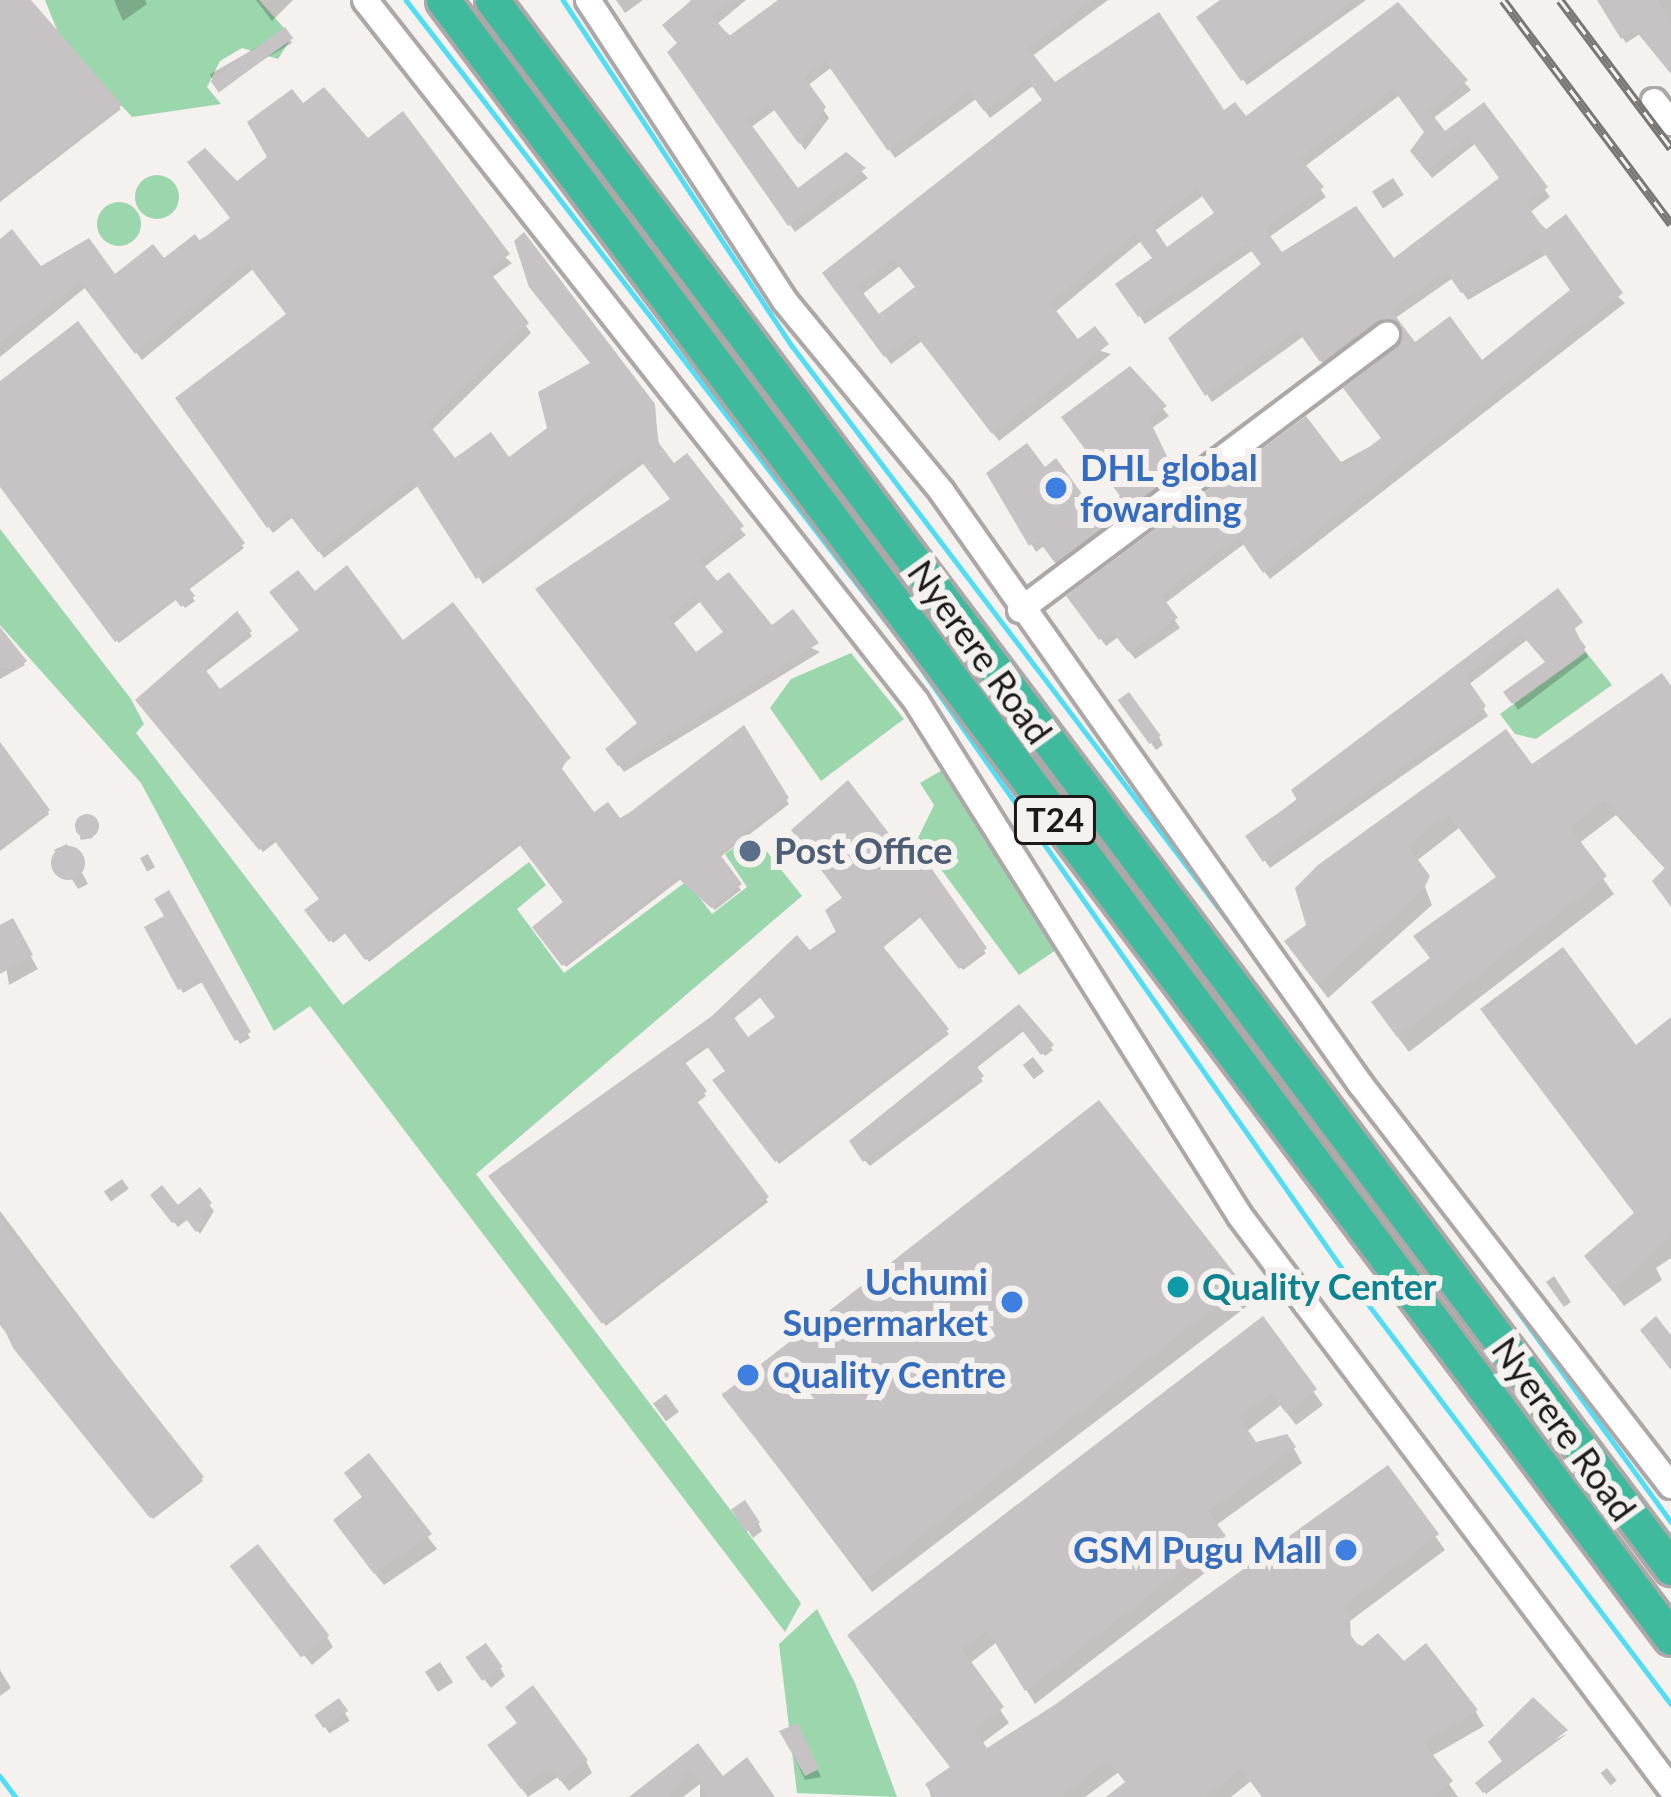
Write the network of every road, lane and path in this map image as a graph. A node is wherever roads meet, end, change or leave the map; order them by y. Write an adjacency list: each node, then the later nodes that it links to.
1 (365, 0): 12 (street)
2 (443, 0): 11 (highway, Nyerere Road / T24)
3 (492, 0): 10 (highway, Nyerere Road / T24)
4 (588, 0): 8 (street)
5 (1654, 100): 6 (street)
6 (1671, 123)
7 (1388, 334): 8 (street)
8 (1020, 610): 9 (street)
9 (1671, 1486)
10 (1671, 1568)
11 (1671, 1638)
12 (1671, 1789)

